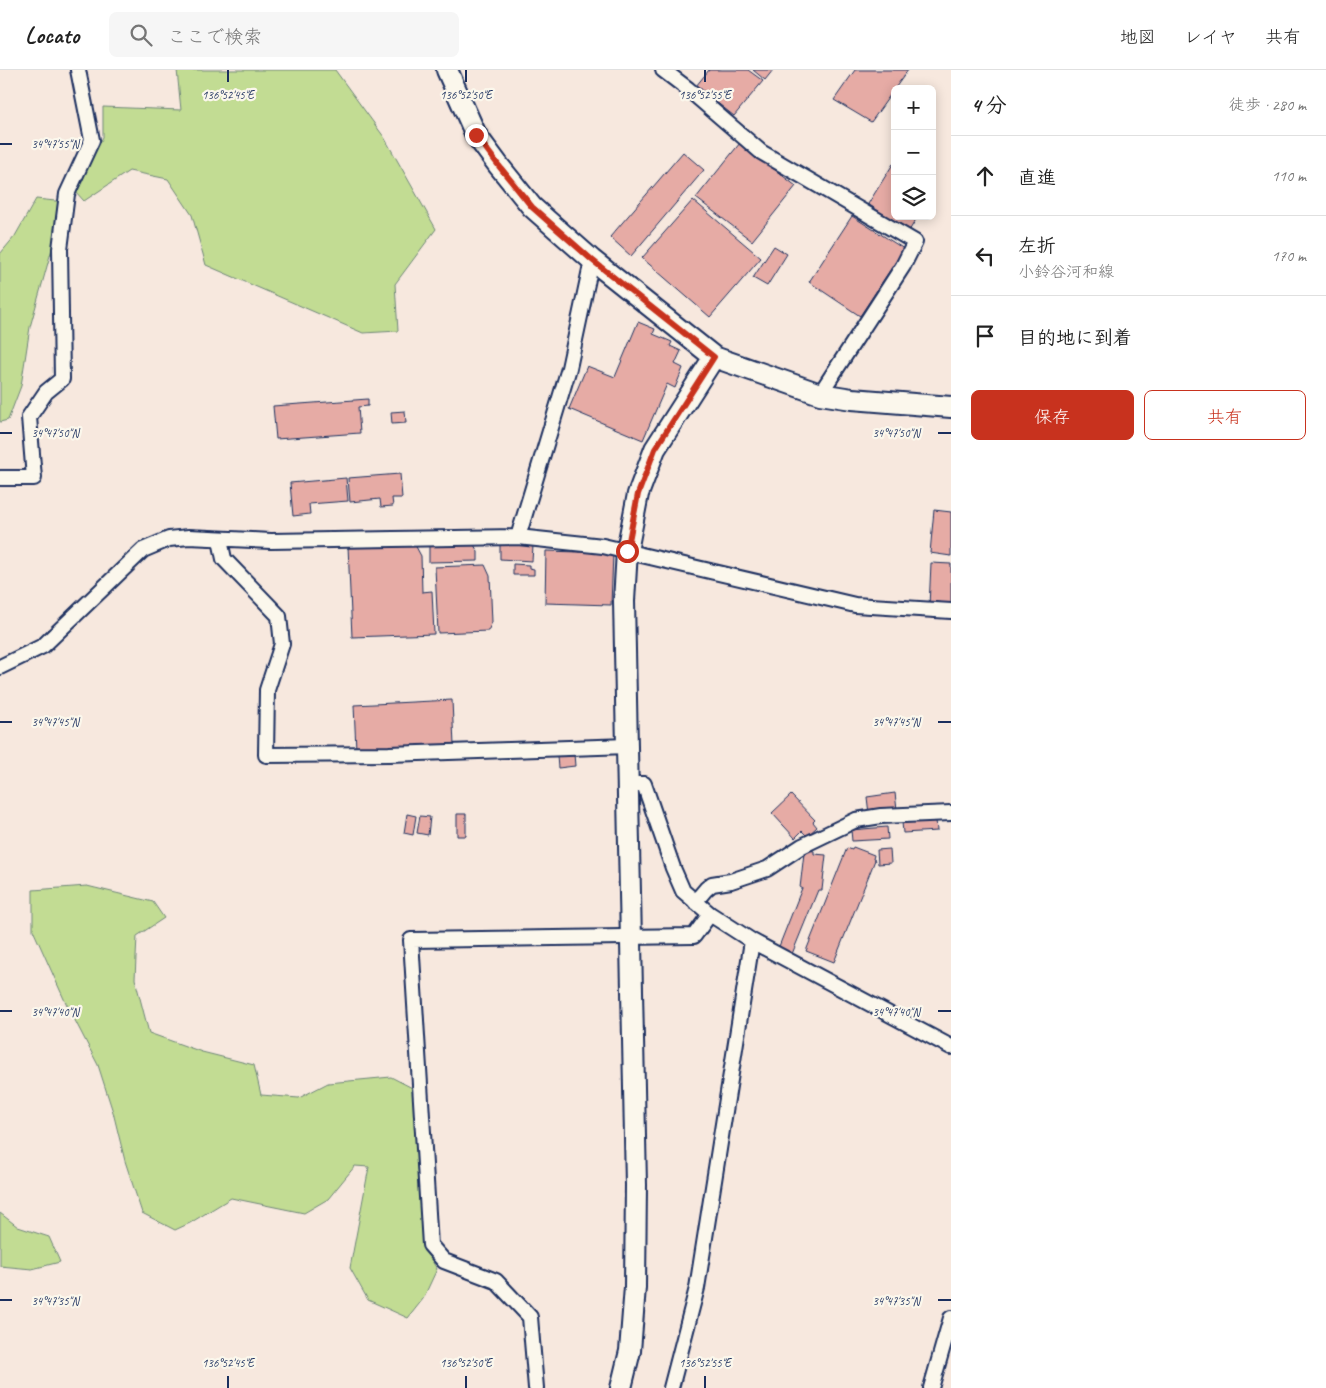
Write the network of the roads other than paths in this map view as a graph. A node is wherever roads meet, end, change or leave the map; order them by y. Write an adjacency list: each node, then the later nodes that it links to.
1 (78, 70): 8 (street)
2 (447, 70): 4 (street)
3 (663, 70): 6 (street)
4 (592, 260): 5 (street); 9 (street)
5 (714, 357): 6 (street); 11 (street)
6 (820, 394): 7 (street)
7 (951, 406)
8 (0, 478)
9 (518, 537): 10 (street); 11 (street)
10 (220, 540): 13 (street); 14 (street)
11 (627, 551): 12 (street); 14 (street)
12 (951, 612)
13 (0, 667)
14 (628, 746): 15 (street)
15 (629, 784): 17 (street); 19 (street)
16 (951, 813): 17 (street)
17 (695, 902): 18 (street)
18 (710, 914): 19 (street); 20 (street)
19 (631, 936): 23 (street); 24 (street)
20 (752, 941): 21 (street); 25 (street)
21 (951, 1047)
22 (951, 1318): 26 (street)
23 (536, 1388)
24 (621, 1388)
25 (671, 1388)
26 (931, 1388)

